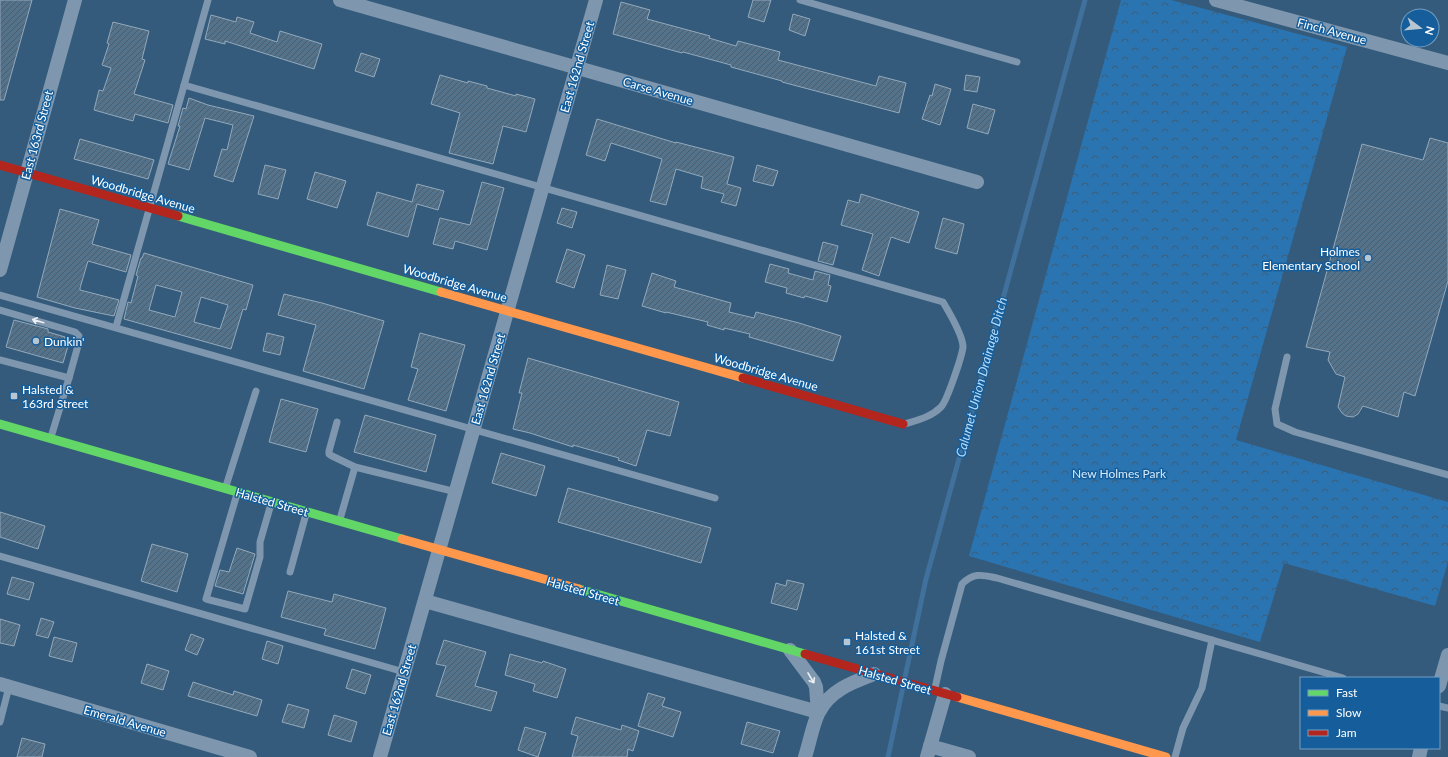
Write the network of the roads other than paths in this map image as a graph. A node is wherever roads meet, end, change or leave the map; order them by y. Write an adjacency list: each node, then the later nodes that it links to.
1 (75, 0): 12 (street, East 163rd Street)
2 (208, 0): 10 (lane)
3 (340, 0): 9 (street, Carse Avenue)
4 (596, 0): 9 (street, East 162nd Street)
5 (800, 0): 7 (lane)
6 (1216, 0): 8 (street, Finch Avenue)
7 (1017, 62)
8 (1448, 63)
9 (576, 68): 13 (street, Carse Avenue); 14 (street, East 162nd Street)
10 (184, 85): 14 (lane); 15 (lane)
11 (0, 165): 12 (main road, Woodbridge Avenue)
12 (27, 173): 15 (main road, Woodbridge Avenue); 16 (street, East 163rd Street)
13 (977, 182)
14 (543, 187): 19 (street, East 162nd Street); 27 (lane)
15 (150, 208): 19 (main road, Woodbridge Avenue); 20 (lane)
16 (0, 270)
17 (0, 295): 20 (lane)
18 (0, 310): 23 (lane, one-way to 18)
19 (507, 311): 27 (main road, Woodbridge Avenue); 28 (street, East 162nd Street)
20 (116, 327): 28 (lane)
21 (1287, 357): 31 (lane)
22 (0, 360): 23 (lane)
23 (69, 378): 29 (lane)
24 (256, 391): 32 (lane)
25 (338, 422): 30 (lane)
26 (0, 424): 29 (main road, Halsted Street)
27 (903, 424)
28 (473, 430): 34 (street, East 162nd Street); 35 (lane)
29 (51, 438): 32 (main road, Halsted Street)
30 (356, 467): 34 (lane); 38 (lane)
31 (1448, 475)
32 (225, 488): 33 (main road, Halsted Street)
33 (237, 492): 36 (main road, Halsted Street); 36 (lane)
34 (456, 492): 39 (street, East 162nd Street)
35 (715, 498)
36 (272, 502): 37 (main road, Halsted Street)
37 (307, 512): 38 (main road, Halsted Street); 41 (lane)
38 (340, 521): 39 (main road, Halsted Street)
39 (439, 550): 42 (street, East 162nd Street); 44 (main road, Halsted Street)
40 (0, 556): 46 (lane)
41 (290, 572)
42 (425, 601): 46 (street, East 162nd Street); 52 (street)
43 (1212, 640): 48 (lane); 51 (lane); 60 (lane)
44 (790, 650): 47 (main road, Halsted Street); 52 (street, one-way to 52)
45 (1448, 654): 49 (street)
46 (404, 672): 56 (street, East 162nd Street)
47 (874, 674): 51 (main road, Halsted Street); 52 (street)
48 (1340, 677)
49 (1440, 682)
50 (5, 686): 53 (lane); 55 (street, Emerald Avenue)
51 (939, 692): 54 (street); 59 (main road, Halsted Street)
52 (818, 712): 57 (street)
53 (0, 722)
54 (929, 752): 58 (street)
55 (250, 757)
56 (380, 757)
57 (805, 757)
58 (969, 757)
59 (1166, 757)
60 (1175, 757)

